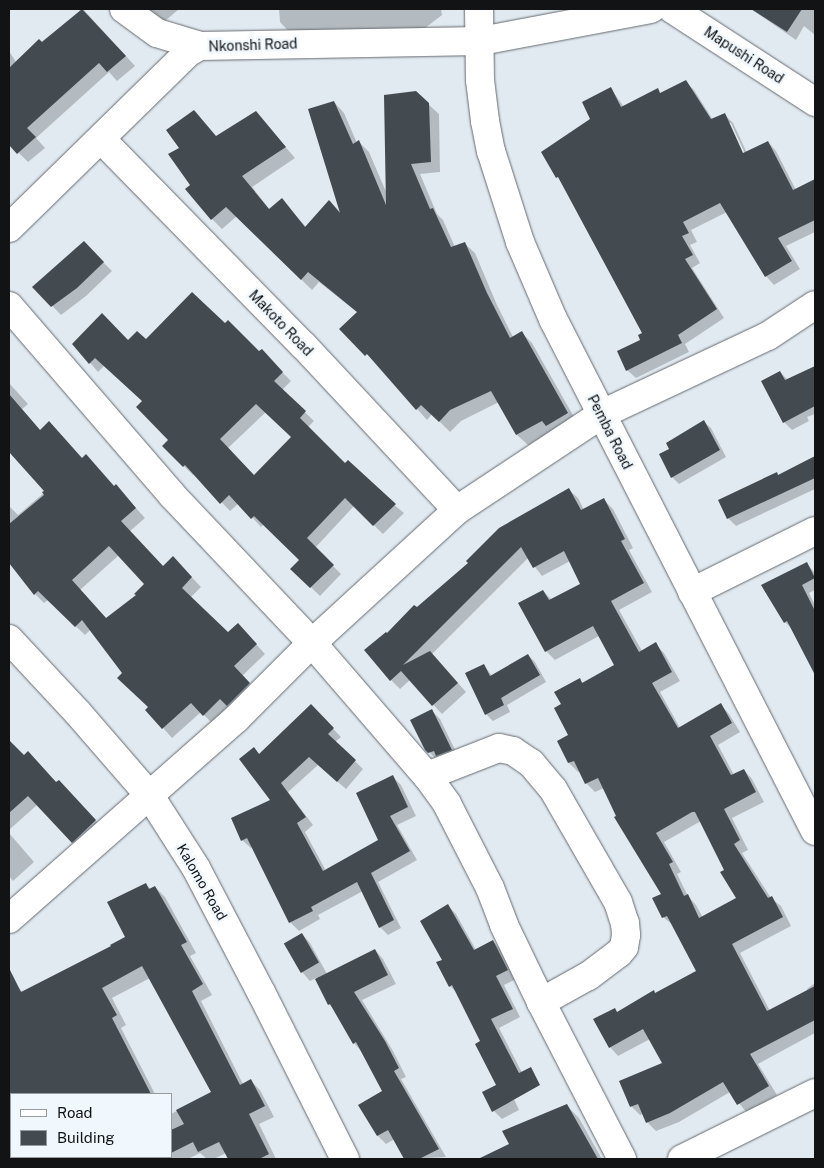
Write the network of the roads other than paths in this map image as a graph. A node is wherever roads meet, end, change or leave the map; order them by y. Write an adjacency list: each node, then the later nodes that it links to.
1 (124, 9): 6 (street)
2 (479, 9): 5 (street, Pemba Road)
3 (651, 9): 5 (street)
4 (672, 9): 7 (street, Mapushi Road)
5 (480, 41): 6 (street, Nkonshi Road); 12 (street, Pemba Road)
6 (200, 46): 8 (street, Nkonshi Road)
7 (815, 102)
8 (101, 139): 9 (street, Nkonshi Road); 13 (street, Makoto Road)
9 (9, 228)
10 (815, 305): 12 (street)
11 (9, 306): 17 (street)
12 (602, 414): 13 (street); 15 (street, Pemba Road)
13 (457, 510): 17 (street)
14 (815, 531): 15 (street)
15 (692, 592): 20 (street, Pemba Road)
16 (9, 639): 19 (street, Kalomo Road)
17 (312, 643): 18 (street); 19 (street)
18 (427, 776): 22 (street); 22 (street)
19 (150, 796): 21 (street); 25 (street, Kalomo Road)
20 (815, 832)
21 (9, 919)
22 (541, 1002): 26 (street)
23 (815, 1093): 24 (street)
24 (719, 1151): 27 (street)
25 (345, 1159)
26 (622, 1159)
27 (682, 1159)

